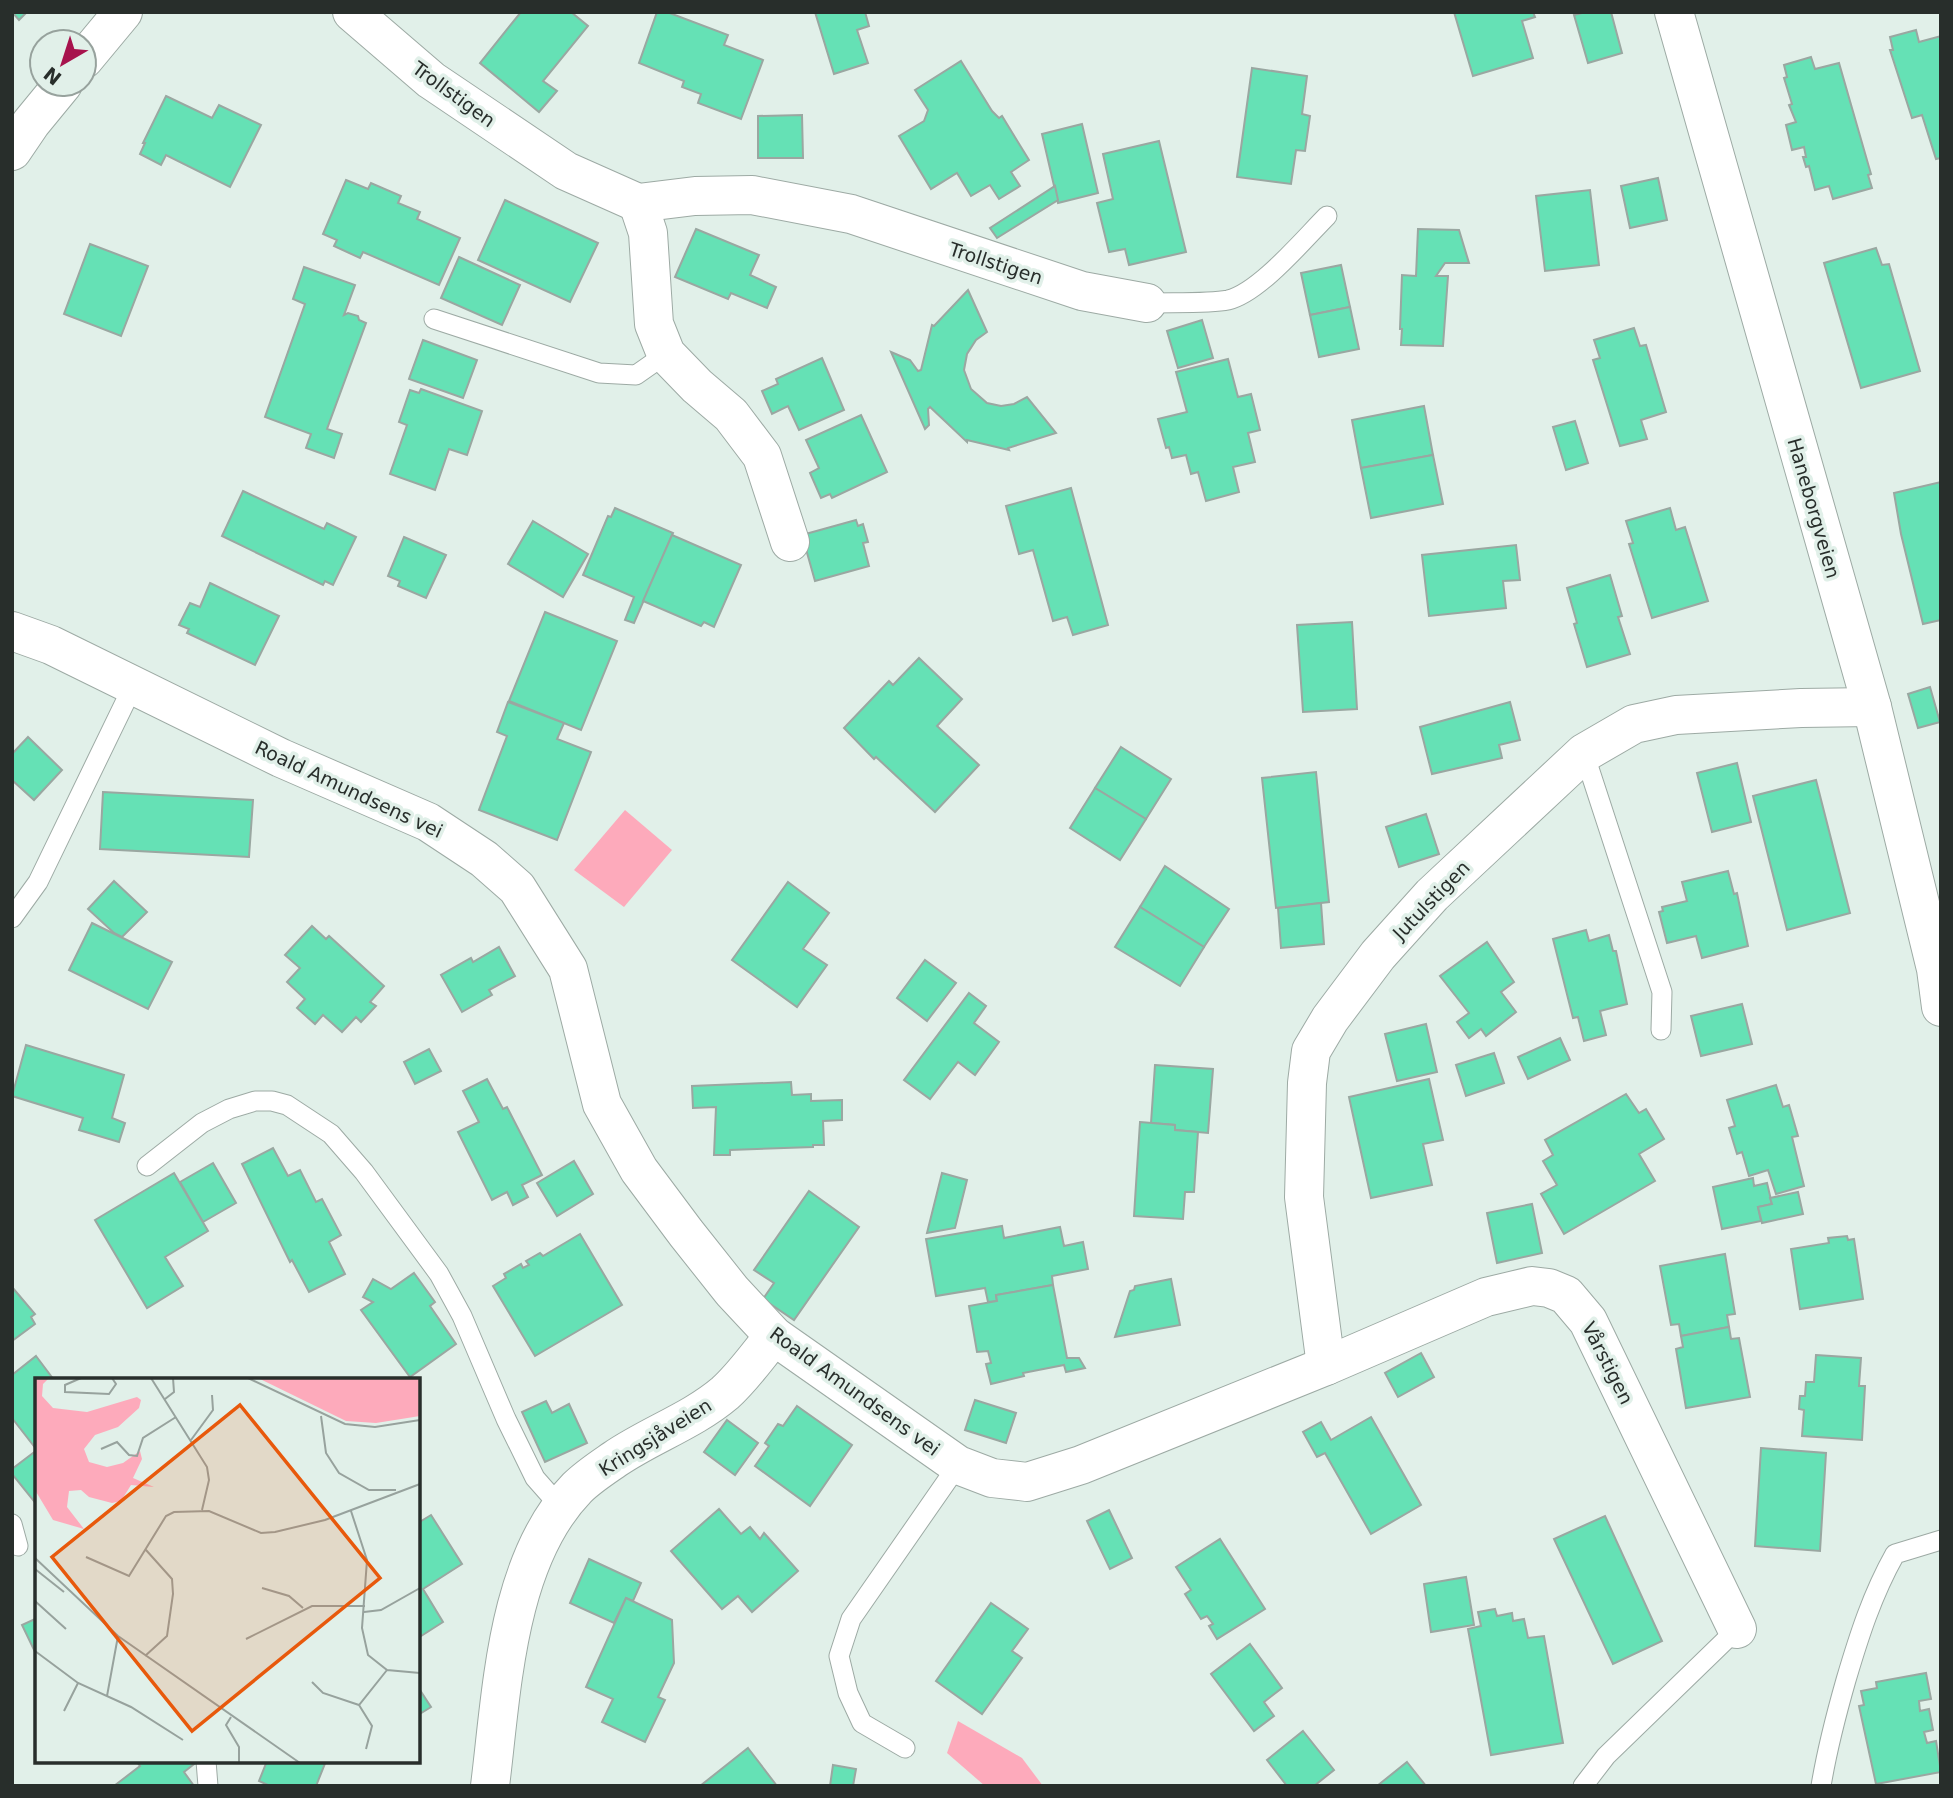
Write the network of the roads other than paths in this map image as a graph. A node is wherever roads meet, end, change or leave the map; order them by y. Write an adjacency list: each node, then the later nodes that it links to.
1 (123, 12): 4 (street)
2 (352, 12): 7 (street, Trollstigen)
3 (1674, 12): 15 (street, Haneborgveien)
4 (98, 42)
5 (52, 98): 6 (street)
6 (12, 151)
7 (638, 203): 9 (street, Trollstigen); 11 (street)
8 (1327, 216): 9 (lane, Trollstigen)
9 (1147, 303)
10 (434, 319): 11 (lane)
11 (666, 354): 12 (street)
12 (790, 541)
13 (12, 632): 14 (street, Roald Amundsens vei)
14 (133, 686): 17 (lane); 22 (street, Roald Amundsens vei)
15 (1872, 707): 16 (street, Jutulstigen); 18 (street, Haneborgveien)
16 (1584, 753): 20 (lane); 23 (street, Jutulstigen)
17 (12, 918)
18 (1938, 967): 19 (street, Haneborgveien)
19 (1941, 1007)
20 (1661, 1030)
21 (147, 1166): 25 (lane)
22 (774, 1336): 24 (street, Roald Amundsens vei); 25 (street, Kringsjåveien)
23 (1326, 1366): 24 (street, Roald Amundsens vei); 29 (street, Vårstigen)
24 (958, 1465): 30 (lane)
25 (563, 1504): 33 (street, Kringsjåveien)
26 (12, 1524): 28 (lane)
27 (1941, 1540): 35 (lane)
28 (18, 1546)
29 (1737, 1629): 34 (lane)
30 (905, 1748)
31 (206, 1763): 32 (lane)
32 (208, 1786)
33 (491, 1786)
34 (1583, 1786)
35 (1821, 1786)

